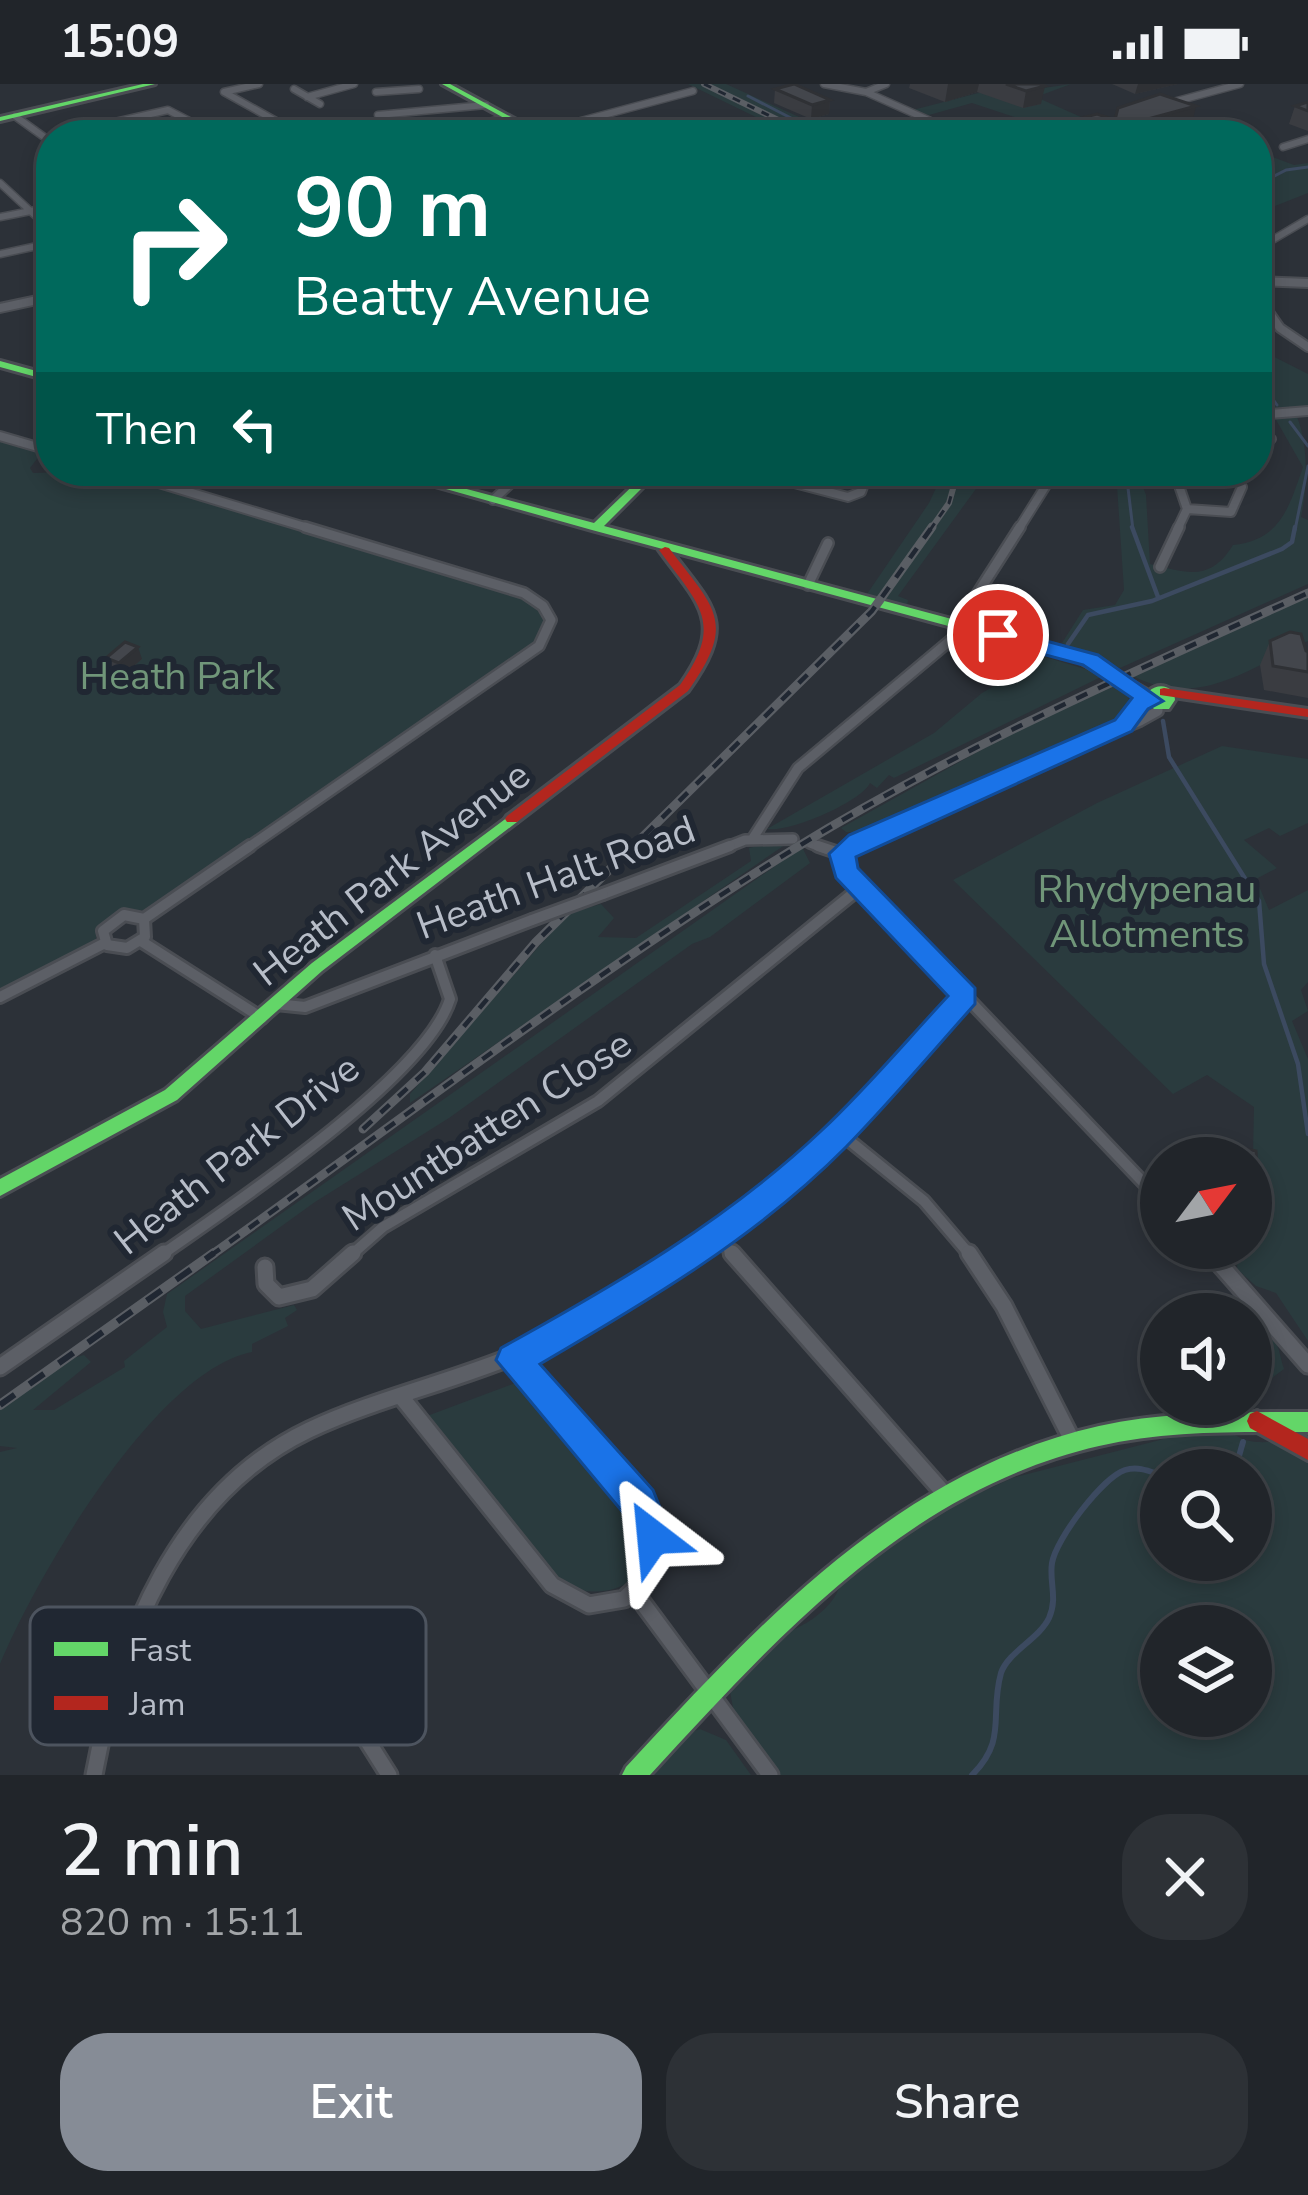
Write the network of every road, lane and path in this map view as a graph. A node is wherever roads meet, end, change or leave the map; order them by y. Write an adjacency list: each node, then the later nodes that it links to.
1 (150, 84): 21 (street)
2 (259, 84): 20 (street)
3 (354, 84): 13 (street)
4 (407, 84): 11 (street)
5 (445, 84): 18 (street)
6 (824, 84): 12 (street)
7 (886, 84): 12 (street)
8 (1240, 84): 14 (street)
9 (294, 89): 13 (street)
10 (694, 91): 29 (street)
11 (376, 92)
12 (866, 92): 30 (street)
13 (305, 96): 15 (street)
14 (1176, 101): 16 (street); 19 (street)
15 (320, 104)
16 (1160, 105)
17 (266, 106): 20 (street)
18 (486, 106): 22 (street); 23 (street)
19 (1190, 106)
20 (254, 109): 26 (street)
21 (6, 115): 31 (street)
22 (378, 115)
23 (508, 118): 27 (street); 28 (street)
24 (126, 120): 25 (street)
25 (187, 120)
26 (274, 120)
27 (498, 120)
28 (512, 120)
29 (589, 120)
30 (927, 120)
31 (36, 130)
32 (1308, 139): 33 (street)
33 (1283, 147)
34 (0, 183): 35 (street)
35 (34, 210): 36 (street); 37 (street)
36 (36, 212)
37 (0, 217)
38 (1308, 218): 39 (street)
39 (1272, 240)
40 (36, 246): 41 (street)
41 (0, 254)
42 (1272, 282): 43 (street)
43 (1308, 283)
44 (0, 296): 46 (street)
45 (36, 300): 46 (street)
46 (10, 306): 47 (street)
47 (0, 308)
48 (1272, 317): 49 (street)
49 (1308, 347)
50 (0, 364): 51 (street)
51 (36, 374)
52 (1308, 411): 53 (street)
53 (1272, 414)
54 (0, 436): 55 (street)
55 (36, 448)
56 (169, 486): 80 (street)
57 (444, 486): 65 (street)
58 (508, 486): 65 (street)
59 (639, 486): 67 (street)
60 (808, 486): 61 (street)
61 (863, 486)
62 (1046, 486): 72 (street)
63 (1179, 486): 66 (street)
64 (1242, 487): 66 (street)
65 (494, 500): 67 (street)
66 (1187, 509): 70 (street)
67 (596, 528): 69 (street)
68 (828, 543): 71 (street)
69 (664, 550): 71 (street); 86 (street, Heath Park Avenue)
70 (1160, 567)
71 (808, 585): 72 (street)
72 (958, 629): 73 (street); 75 (street)
73 (1158, 698): 74 (street); 78 (street)
74 (1308, 713)
75 (753, 838): 76 (street, Heath Halt Road); 83 (street, Heath Halt Road, bridge)
76 (793, 839)
77 (810, 843): 78 (street)
78 (842, 854): 79 (street)
79 (861, 887): 84 (street); 92 (street, Mountbatten Close)
80 (144, 919): 81 (street); 82 (street)
81 (141, 941): 82 (street); 87 (street)
82 (105, 943): 85 (street)
83 (435, 955): 86 (street, Heath Halt Road); 96 (street, Heath Park Drive)
84 (965, 996): 88 (street); 89 (street)
85 (0, 997)
86 (276, 1004): 87 (street, Heath Park Avenue)
87 (262, 1018): 90 (street, Heath Park Avenue)
88 (840, 1133): 91 (street); 102 (street)
89 (1140, 1180)
90 (0, 1188)
91 (718, 1237): 94 (street); 104 (street)
92 (265, 1268)
93 (1223, 1269): 95 (street)
94 (514, 1360): 97 (street); 105 (street)
95 (1308, 1365)
96 (0, 1367)
97 (403, 1399): 105 (street); 106 (street)
98 (1272, 1421): 99 (street)
99 (1308, 1422)
100 (1156, 1425): 102 (street)
101 (1264, 1425): 103 (street)
102 (1073, 1442): 104 (street)
103 (1308, 1450)
104 (943, 1492): 107 (street)
105 (637, 1594): 107 (street)
106 (147, 1607)
107 (710, 1692): 112 (street); 113 (street)
108 (99, 1745): 110 (street)
109 (370, 1745): 111 (street)
110 (94, 1775)
111 (389, 1775)
112 (634, 1775)
113 (770, 1775)

